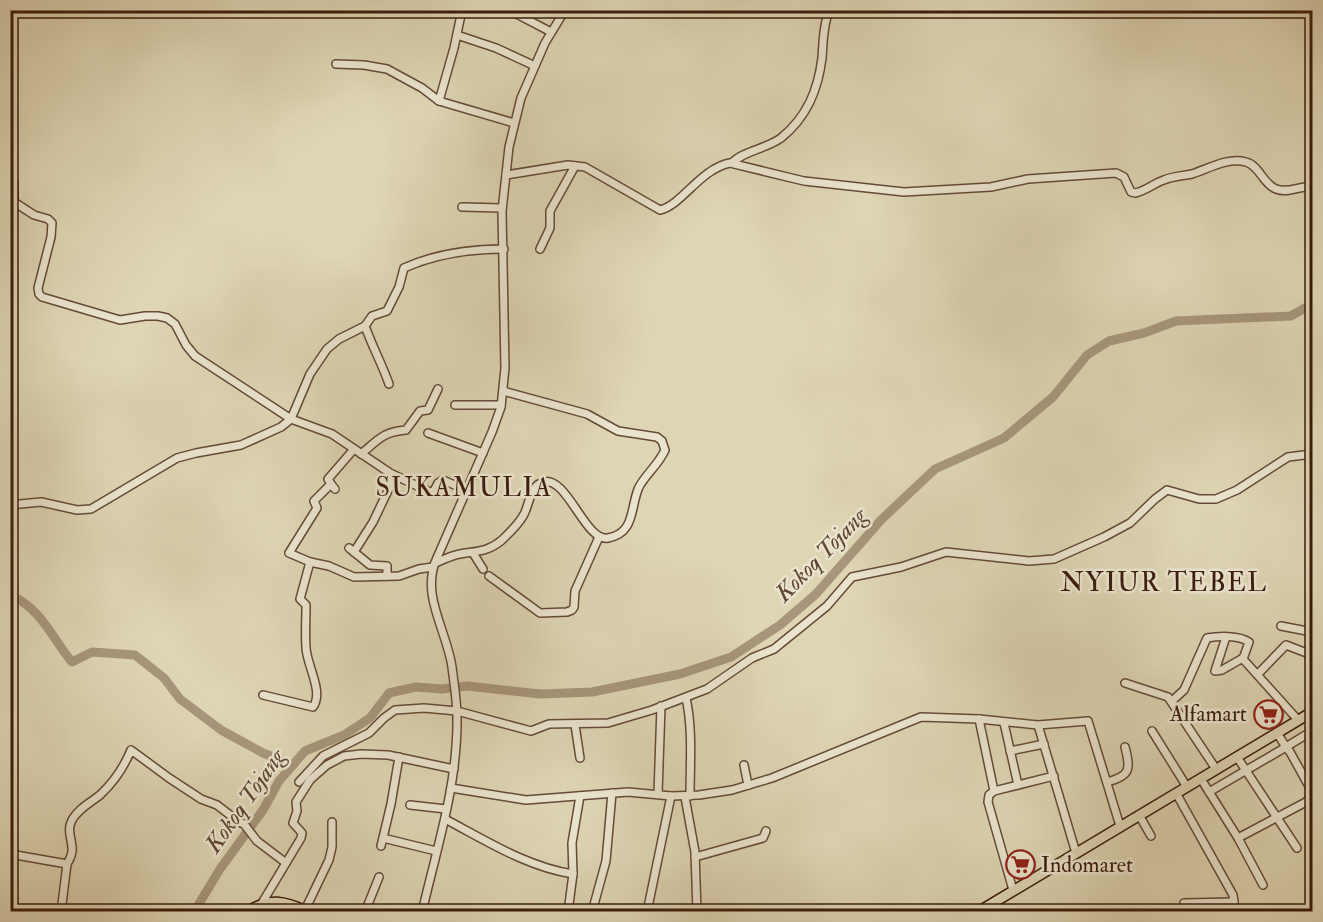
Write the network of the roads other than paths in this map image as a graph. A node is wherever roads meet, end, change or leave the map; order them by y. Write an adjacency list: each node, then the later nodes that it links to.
1 (462, 10): 6 (street)
2 (509, 10): 5 (street)
3 (565, 10): 5 (street)
4 (822, 10): 11 (street)
5 (551, 32): 8 (street)
6 (457, 35): 8 (street); 9 (street)
7 (336, 64): 9 (street)
8 (535, 66): 10 (street)
9 (439, 101): 10 (street)
10 (514, 123): 13 (street)
11 (732, 163): 12 (street); 15 (street)
12 (575, 165): 13 (street); 19 (street)
13 (506, 175): 17 (street)
14 (10, 176): 26 (street)
15 (1312, 188)
16 (462, 207): 17 (street)
17 (502, 208): 18 (street)
18 (504, 249): 20 (street); 23 (street)
19 (540, 249)
20 (364, 326): 21 (street); 26 (street)
21 (389, 384)
22 (438, 389): 28 (street)
23 (503, 391): 25 (street); 34 (street)
24 (455, 405): 25 (street)
25 (501, 405): 29 (street)
26 (291, 419): 28 (street); 33 (street)
27 (428, 433): 29 (street)
28 (358, 452): 31 (street); 36 (street)
29 (483, 453): 32 (street)
30 (1312, 454): 49 (street)
31 (395, 476): 32 (street); 39 (street)
32 (466, 490): 37 (street)
33 (10, 505)
34 (598, 537): 35 (street); 40 (street)
35 (473, 554): 37 (street); 38 (street)
36 (310, 562): 39 (street); 48 (street)
37 (434, 565): 39 (street); 52 (street)
38 (483, 569)
39 (387, 576)
40 (489, 576)
41 (1281, 626): 42 (street)
42 (1312, 632)
43 (1227, 637): 45 (street); 45 (street); 50 (street)
44 (1312, 655): 46 (street)
45 (1243, 658): 46 (street)
46 (1258, 674): 55 (street)
47 (1125, 683): 50 (street)
48 (263, 695)
49 (686, 698): 51 (street); 88 (street)
50 (1172, 701): 71 (street)
51 (661, 706): 58 (street); 85 (street)
52 (457, 711): 58 (street); 70 (street); 75 (street)
53 (1312, 712): 55 (main road)
54 (979, 719): 56 (street); 77 (street); 81 (street)
55 (1298, 720): 61 (main road)
56 (1004, 723): 57 (street); 65 (street)
57 (1038, 724): 62 (street); 76 (street)
58 (576, 727): 68 (street)
59 (1152, 731): 79 (street)
60 (1312, 731): 64 (street)
61 (1277, 733): 64 (street); 67 (main road)
62 (1044, 744): 65 (street); 73 (street)
63 (1125, 747): 76 (street)
64 (1286, 747): 72 (street); 92 (street)
65 (1010, 751): 78 (street)
66 (399, 757): 70 (street); 98 (street); 106 (street)
67 (1237, 757): 71 (main road); 72 (street)
68 (580, 758)
69 (744, 765): 77 (street)
70 (454, 769): 80 (street)
71 (1216, 769): 74 (main road)
72 (1246, 770): 82 (street); 92 (street)
73 (1054, 776): 78 (street); 103 (street)
74 (1201, 779): 79 (main road); 82 (street)
75 (299, 782)
76 (1107, 782): 95 (street)
77 (748, 785): 88 (street)
78 (1018, 785): 81 (street)
79 (1187, 787): 84 (main road)
80 (451, 788): 86 (street); 90 (street)
81 (994, 790): 111 (street)
82 (1209, 792): 99 (street)
83 (612, 793): 85 (street); 86 (street); 122 (street)
84 (1176, 793): 91 (main road); 114 (street)
85 (658, 794): 87 (street)
86 (580, 796): 108 (street)
87 (671, 796): 88 (street); 123 (street)
88 (688, 797): 105 (street)
89 (410, 805): 90 (street)
90 (446, 810): 93 (street)
91 (1139, 815): 95 (main road); 97 (street)
92 (1277, 818): 99 (street); 101 (street)
93 (445, 819): 102 (street); 108 (street)
94 (332, 822): 115 (street)
95 (1120, 826): 103 (main road)
96 (766, 831): 105 (street)
97 (1151, 836)
98 (383, 838): 100 (street); 102 (street)
99 (1238, 838): 110 (street)
100 (381, 846)
101 (1297, 848)
102 (436, 851): 120 (street)
103 (1076, 853): 111 (main road)
104 (10, 854): 107 (street)
105 (695, 857): 124 (street)
106 (286, 863): 107 (street); 112 (street)
107 (67, 864): 117 (street)
108 (573, 874): 121 (street)
109 (379, 877): 119 (street)
110 (1263, 885)
111 (1013, 890): 125 (main road)
112 (262, 903): 115 (main road); 118 (main road)
113 (1184, 903): 114 (street)
114 (1232, 909)
115 (301, 910)
116 (1140, 910): 126 (street)
117 (61, 912)
118 (247, 912)
119 (365, 912)
120 (422, 912)
121 (568, 912)
122 (592, 912)
123 (647, 912)
124 (697, 912)
125 (978, 912)
126 (1128, 912)

